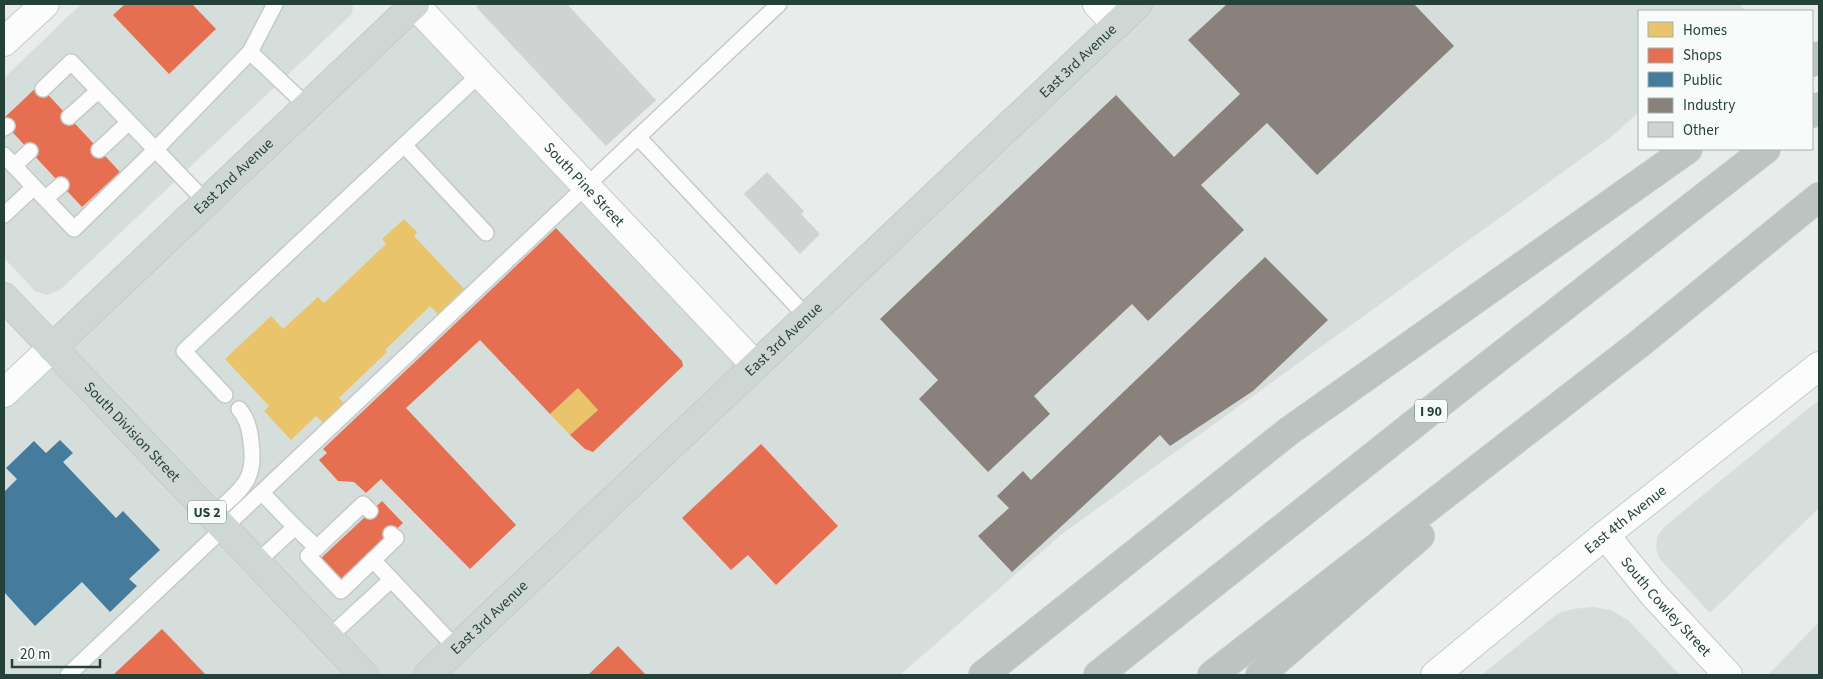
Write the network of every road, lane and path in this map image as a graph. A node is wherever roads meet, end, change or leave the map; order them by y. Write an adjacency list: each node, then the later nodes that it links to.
1 (45, 4): 8 (street)
2 (275, 4): 9 (lane)
3 (414, 4): 10 (street, South Pine Street); 13 (main road, East 2nd Avenue)
4 (779, 4): 16 (lane)
5 (1097, 4): 7 (street)
6 (1138, 4): 7 (main road, East 3rd Avenue)
7 (1116, 24): 33 (main road, East 3rd Avenue)
8 (4, 42)
9 (250, 52): 13 (lane); 19 (lane)
10 (480, 74): 17 (lane); 25 (street, South Pine Street)
11 (44, 89): 12 (lane)
12 (98, 91): 14 (lane); 15 (lane)
13 (307, 106): 29 (main road, East 2nd Avenue)
14 (69, 117)
15 (128, 122): 18 (lane); 19 (lane)
16 (638, 137): 25 (lane); 33 (lane)
17 (404, 145): 31 (lane); 39 (lane)
18 (99, 150)
19 (155, 150): 28 (lane); 29 (lane)
20 (1687, 150): 56 (highway)
21 (1765, 150): 57 (highway, I 90)
22 (30, 151): 23 (lane)
23 (9, 161): 26 (lane)
24 (61, 185): 28 (lane)
25 (587, 186): 36 (street, South Pine Street); 41 (lane)
26 (34, 187): 28 (lane); 30 (lane)
27 (1819, 197): 34 (highway)
28 (46, 198)
29 (206, 202): 35 (main road, East 2nd Avenue)
30 (4, 215)
31 (486, 233)
32 (4, 297): 35 (main road, South Division Street / US 2)
33 (806, 316): 36 (main road, East 3rd Avenue)
34 (1640, 344): 58 (highway); 59 (highway)
35 (52, 348): 38 (street); 43 (main road, South Division Street / US 2)
36 (755, 365): 52 (main road, East 3rd Avenue)
37 (1819, 366): 46 (street, East 4th Avenue)
38 (4, 393)
39 (224, 395)
40 (239, 409): 43 (lane)
41 (262, 494): 43 (lane); 44 (lane)
42 (370, 512): 47 (lane)
43 (218, 523): 48 (main road, South Division Street / US 2); 53 (lane)
44 (295, 526): 47 (lane); 48 (lane)
45 (391, 534): 49 (lane)
46 (1605, 535): 60 (street, East 4th Avenue); 61 (street, South Cowley Street)
47 (317, 548): 49 (lane)
48 (256, 564): 51 (main road, South Division Street / US 2)
49 (364, 565): 50 (lane)
50 (391, 580): 51 (lane); 52 (lane)
51 (328, 638): 54 (main road, South Division Street / US 2)
52 (456, 648): 55 (main road, East 3rd Avenue)
53 (68, 675)
54 (364, 675)
55 (428, 675)
56 (983, 675)
57 (1098, 675)
58 (1212, 675)
59 (1260, 675)
60 (1435, 675)
61 (1728, 675)

